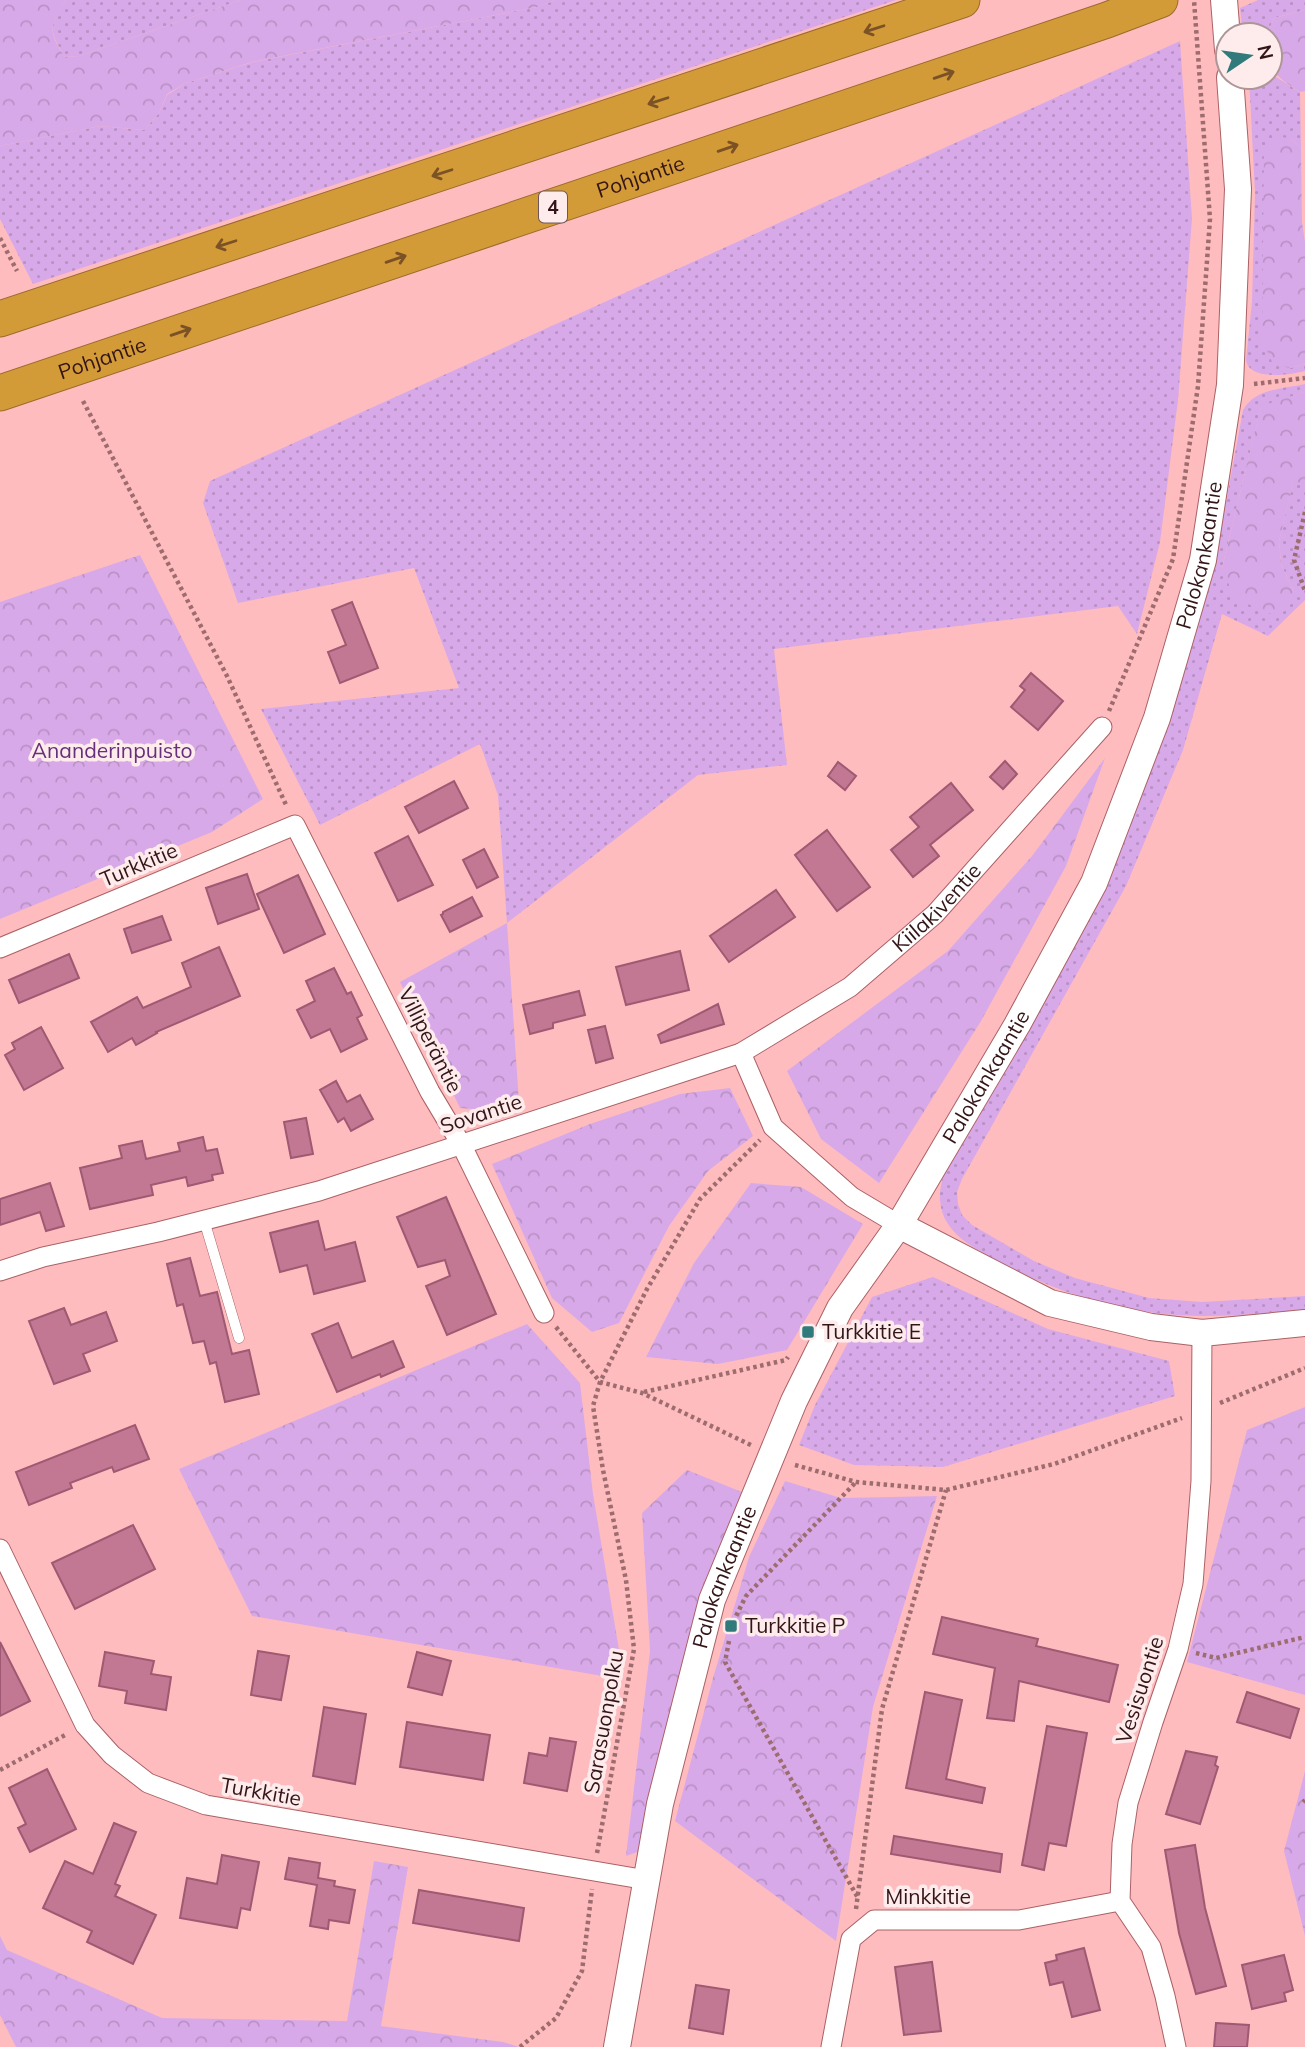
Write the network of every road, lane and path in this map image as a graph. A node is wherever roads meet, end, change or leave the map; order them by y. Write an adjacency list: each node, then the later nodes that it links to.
1 (962, 0): 9 (highway, one-way to 9)
2 (1160, 0): 12 (highway, Pohjantie / 4, one-way to 2)
3 (1194, 0): 16 (path)
4 (1224, 0): 5 (main road)
5 (1226, 21)
6 (1231, 91): 11 (main road, Palokankaantie)
7 (0, 238): 8 (path)
8 (17, 271)
9 (0, 319)
10 (1305, 378): 11 (path)
11 (1230, 385): 23 (main road, Palokankaantie)
12 (0, 393)
13 (83, 401): 17 (path)
14 (1305, 512): 15 (path)
15 (1305, 592)
16 (1102, 727): 19 (street, Kiilakiventie)
17 (295, 825): 18 (street, Turkkitie); 21 (street, Villiperäntie)
18 (0, 948)
19 (741, 1053): 20 (street); 21 (street, Sovantie)
20 (773, 1126): 23 (street); 31 (path, Sarasuonpolku)
21 (461, 1144): 22 (street, Sovantie); 25 (street, Villiperäntie)
22 (204, 1220): 24 (street, Sovantie); 28 (lane)
23 (899, 1224): 27 (main road); 46 (main road, Palokankaantie)
24 (0, 1271)
25 (544, 1312): 31 (path)
26 (1305, 1323): 27 (main road)
27 (1202, 1333): 33 (street, Vesisuontie)
28 (239, 1338)
29 (793, 1350): 32 (path)
30 (1305, 1368): 33 (path)
31 (600, 1382): 32 (path); 45 (path, Sarasuonpolku)
32 (642, 1393): 34 (path)
33 (1201, 1411): 37 (path); 42 (street, Vesisuontie)
34 (757, 1447)
35 (794, 1465): 36 (path)
36 (856, 1482): 37 (path); 39 (path)
37 (946, 1490): 47 (path)
38 (0, 1549): 43 (street, Turkkitie)
39 (731, 1626)
40 (1305, 1637): 42 (path)
41 (729, 1638): 47 (path)
42 (1178, 1649): 48 (street, Vesisuontie)
43 (85, 1725): 44 (path); 45 (street, Turkkitie)
44 (0, 1770)
45 (594, 1871): 46 (street, Turkkitie); 50 (path, Sarasuonpolku)
46 (647, 1880): 51 (main road, Palokankaantie)
47 (858, 1898): 49 (path)
48 (1121, 1901): 49 (street, Minkkitie); 53 (street)
49 (851, 1939): 52 (street)
50 (520, 2047)
51 (617, 2047)
52 (831, 2047)
53 (1176, 2047)

